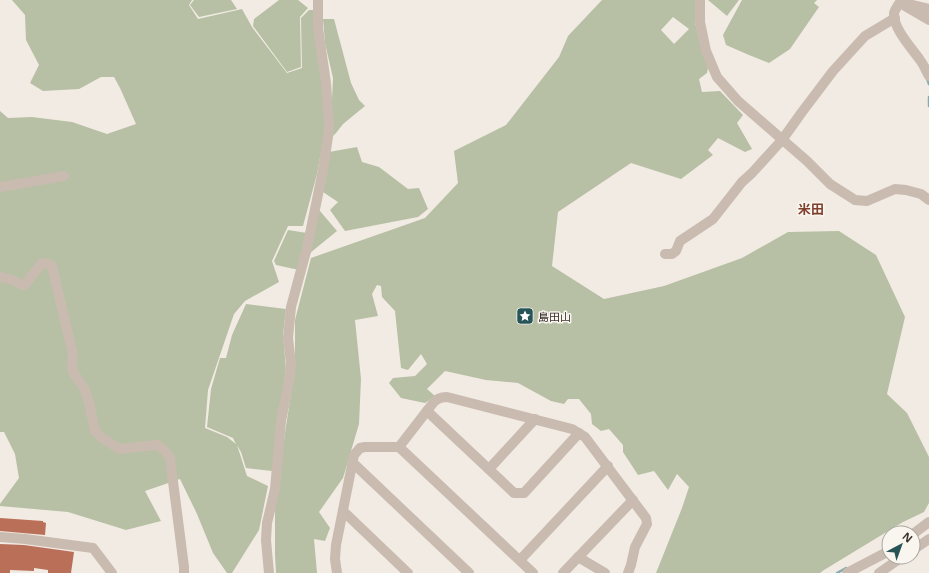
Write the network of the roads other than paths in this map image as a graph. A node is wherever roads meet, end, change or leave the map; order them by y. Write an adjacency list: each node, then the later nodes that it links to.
1 (318, 0): 30 (street)
2 (700, 0): 8 (street)
3 (899, 1): 4 (street); 5 (street); 6 (street)
4 (929, 9)
5 (895, 18): 7 (street); 8 (street)
6 (929, 20)
7 (929, 76)
8 (782, 140): 11 (street); 12 (street)
9 (64, 176): 10 (street)
10 (0, 187)
11 (929, 200)
12 (665, 254)
13 (0, 277): 29 (street)
14 (427, 411): 15 (street); 17 (street); 20 (street)
15 (535, 419): 16 (street); 20 (street)
16 (579, 433): 19 (street); 20 (street)
17 (399, 447): 18 (street); 26 (street)
18 (353, 463): 22 (street); 33 (street)
19 (608, 466): 21 (street); 26 (street)
20 (489, 469)
21 (633, 500): 25 (street); 37 (street)
22 (343, 511): 31 (street); 32 (street)
23 (0, 537): 28 (street)
24 (881, 555): 38 (street)
25 (578, 557): 35 (street); 36 (street)
26 (520, 560): 34 (street)
27 (890, 565): 39 (street)
28 (112, 573)
29 (184, 573)
30 (269, 573)
31 (337, 573)
32 (408, 573)
33 (470, 573)
34 (533, 573)
35 (563, 573)
36 (605, 573)
37 (628, 573)
38 (847, 573)
39 (879, 573)

